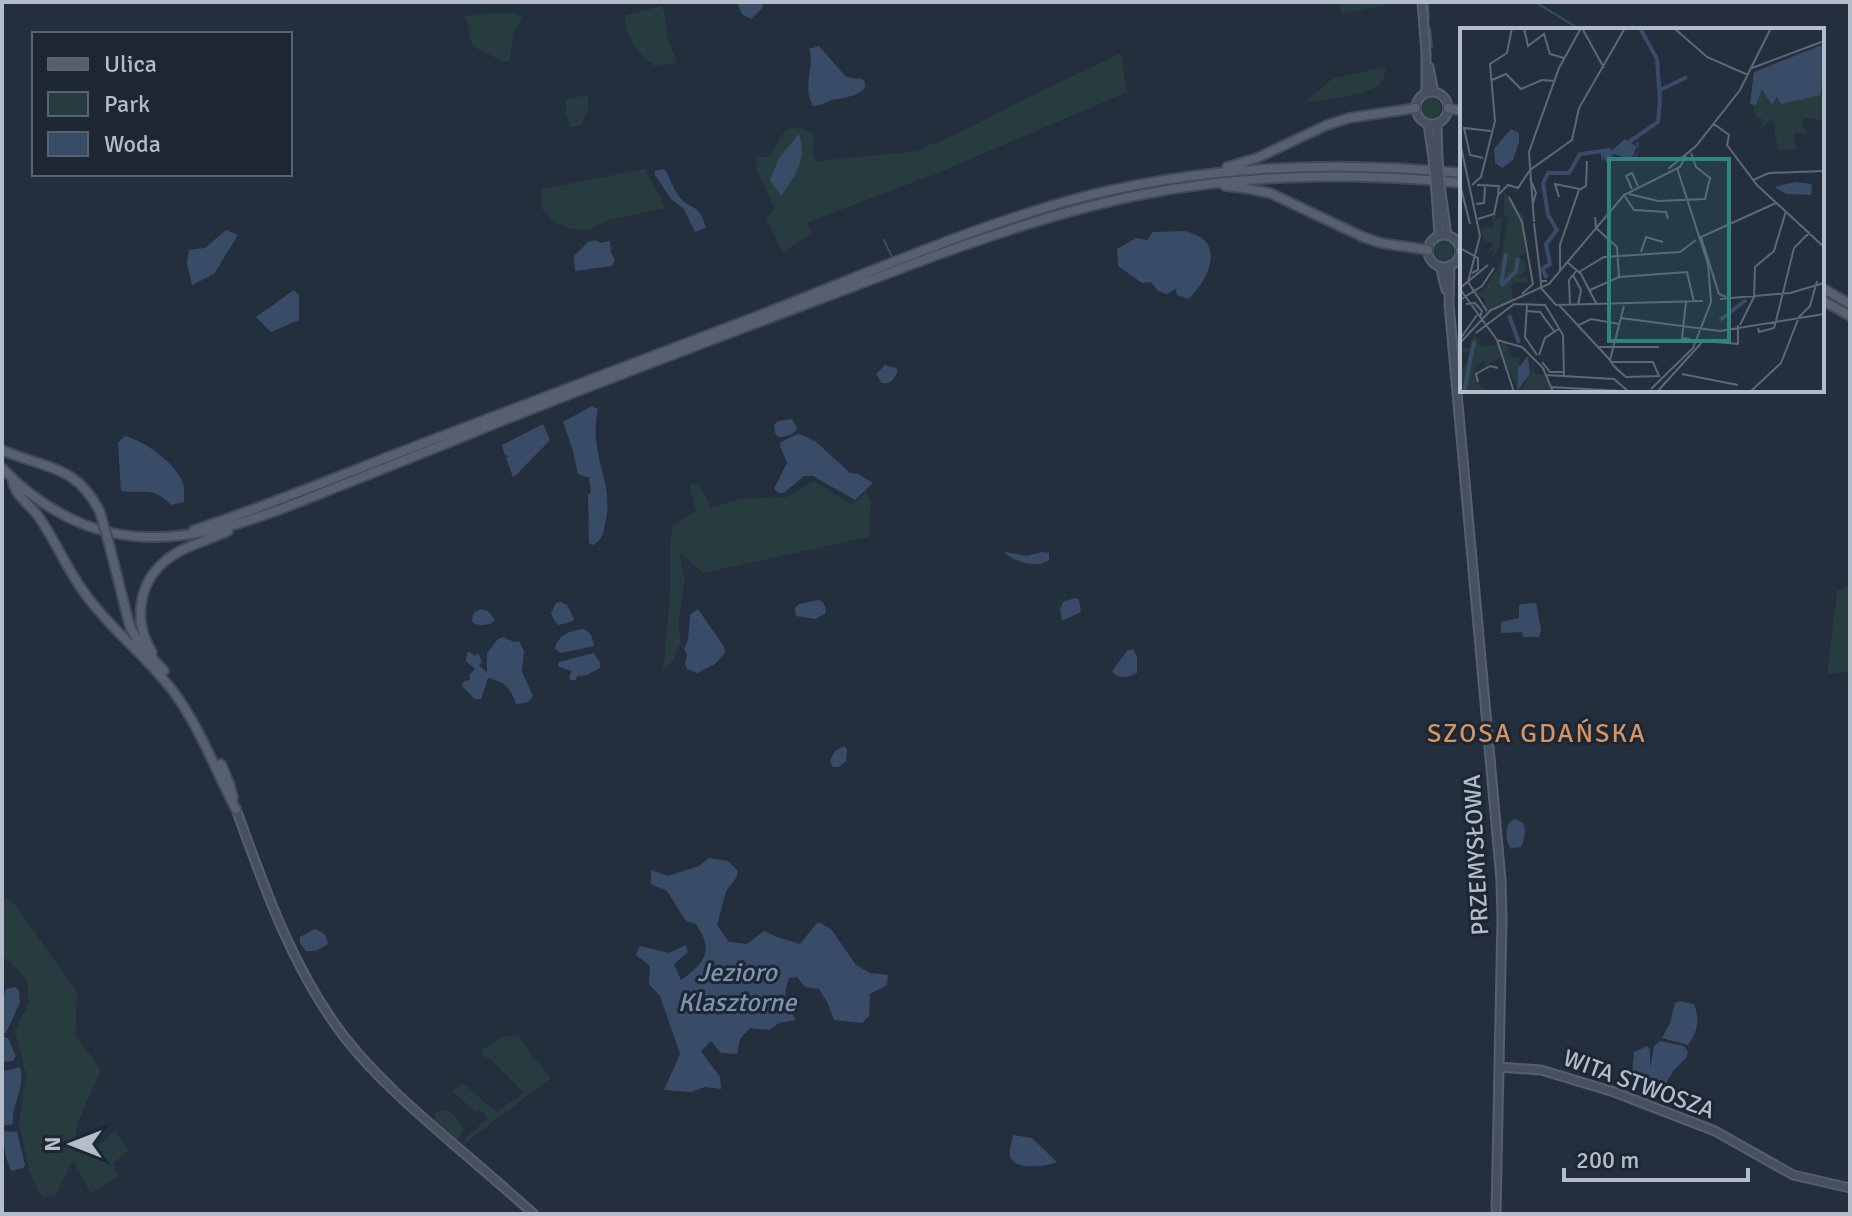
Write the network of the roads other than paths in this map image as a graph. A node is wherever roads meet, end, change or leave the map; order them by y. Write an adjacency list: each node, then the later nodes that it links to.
1 (1422, 2): 2 (main road)
2 (1430, 93): 3 (main road); 4 (main road)
3 (1416, 108): 6 (main road); 8 (main road)
4 (1448, 108): 5 (main road); 6 (main road)
5 (1460, 111)
6 (1432, 123): 11 (main road, bridge)
7 (1460, 173): 8 (main road)
8 (1194, 176): 26 (main road)
9 (1460, 183): 10 (main road)
10 (1198, 185): 13 (main road); 25 (main road)
11 (1443, 236): 12 (main road); 13 (main road)
12 (1460, 249)
13 (1428, 250): 16 (main road)
14 (1460, 253): 15 (main road)
15 (1450, 265): 16 (main road); 19 (main road, PRZEMYSŁOWA)
16 (1440, 266): 19 (main road, PRZEMYSŁOWA)
17 (1824, 289): 20 (main road)
18 (1824, 301): 21 (main road)
19 (1449, 304): 29 (main road, PRZEMYSŁOWA)
20 (1850, 304)
21 (1850, 316)
22 (2, 450): 27 (main road, bridge)
23 (2, 468): 24 (main road)
24 (13, 480): 26 (main road); 28 (main road)
25 (258, 517): 26 (main road); 27 (main road)
26 (178, 535)
27 (154, 660): 28 (main road)
28 (236, 809): 31 (main road)
29 (1499, 1067): 30 (main road, WITA STWOSZA); 32 (main road, PRZEMYSŁOWA)
30 (1850, 1188)
31 (534, 1214)
32 (1496, 1214)

